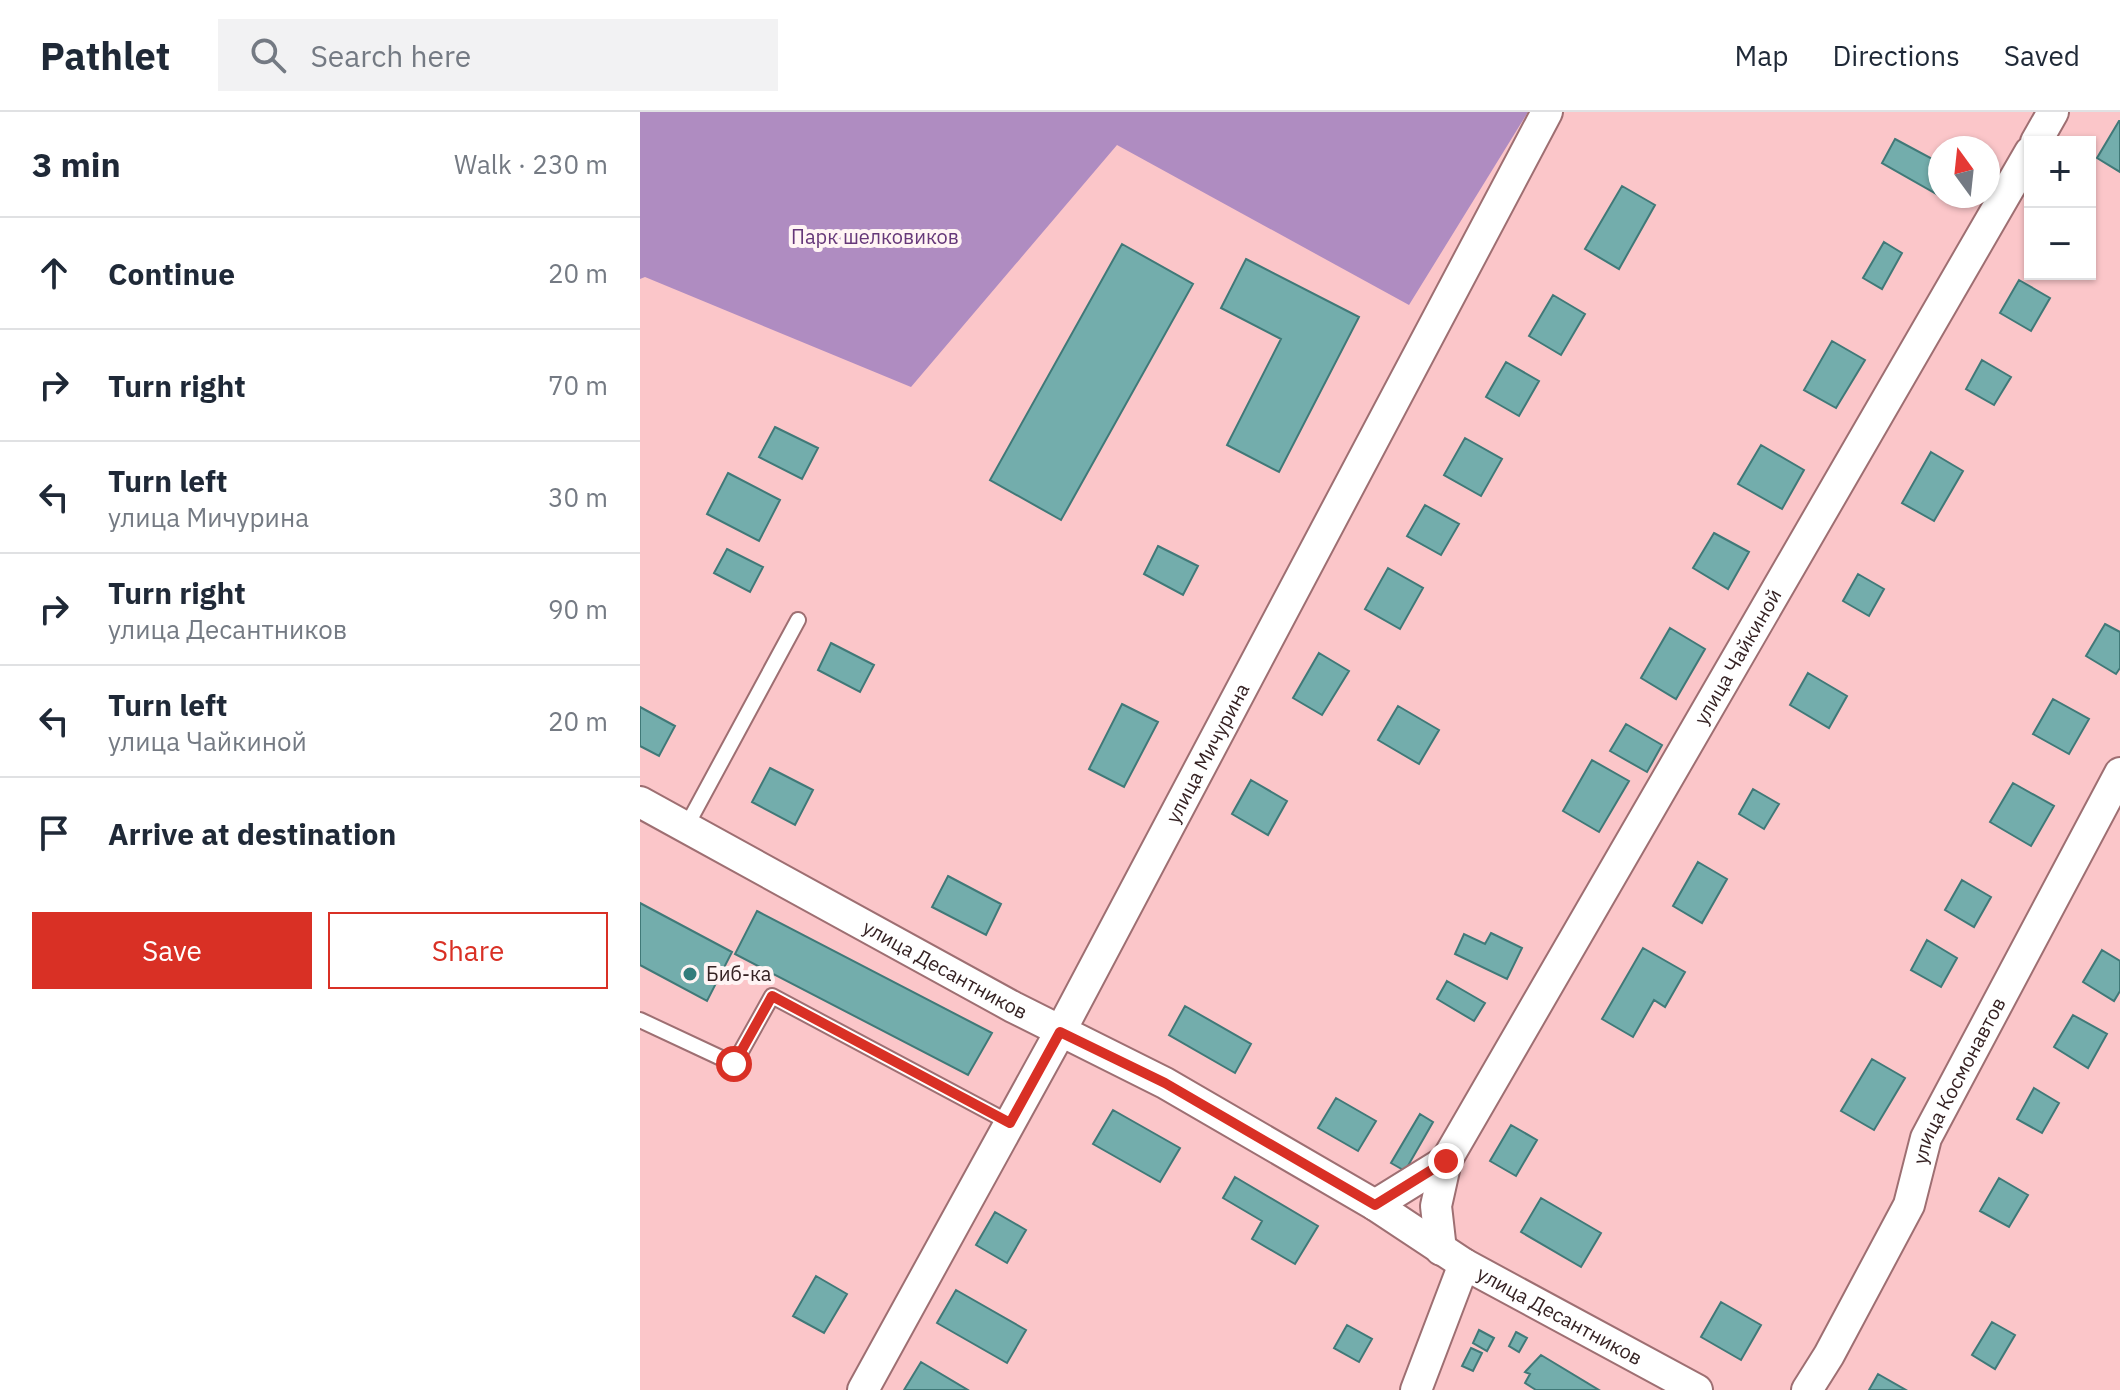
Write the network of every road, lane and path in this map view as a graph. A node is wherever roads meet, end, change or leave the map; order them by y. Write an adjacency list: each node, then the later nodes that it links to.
1 (1547, 112): 10 (street, улица Мичурина)
2 (2053, 112): 3 (street)
3 (2039, 136)
4 (2024, 162): 12 (street, улица Чайкиной)
5 (798, 620): 8 (lane)
6 (2120, 773): 18 (street, улица Космонавтов)
7 (640, 802): 8 (street, улица Десантников)
8 (686, 827): 10 (street, улица Десантников)
9 (640, 1020): 11 (lane)
10 (1060, 1032): 11 (street, улица Мичурина); 13 (street, улица Десантников)
11 (1010, 1123): 15 (street, улица Мичурина)
12 (1446, 1161): 13 (street, улица Чайкиной); 14 (street, улица Чайкиной)
13 (1375, 1205): 14 (street, улица Десантников)
14 (1453, 1257): 16 (street, улица Чайкиной); 17 (street, улица Десантников)
15 (863, 1390)
16 (1416, 1390)
17 (1697, 1390)
18 (1807, 1390)

